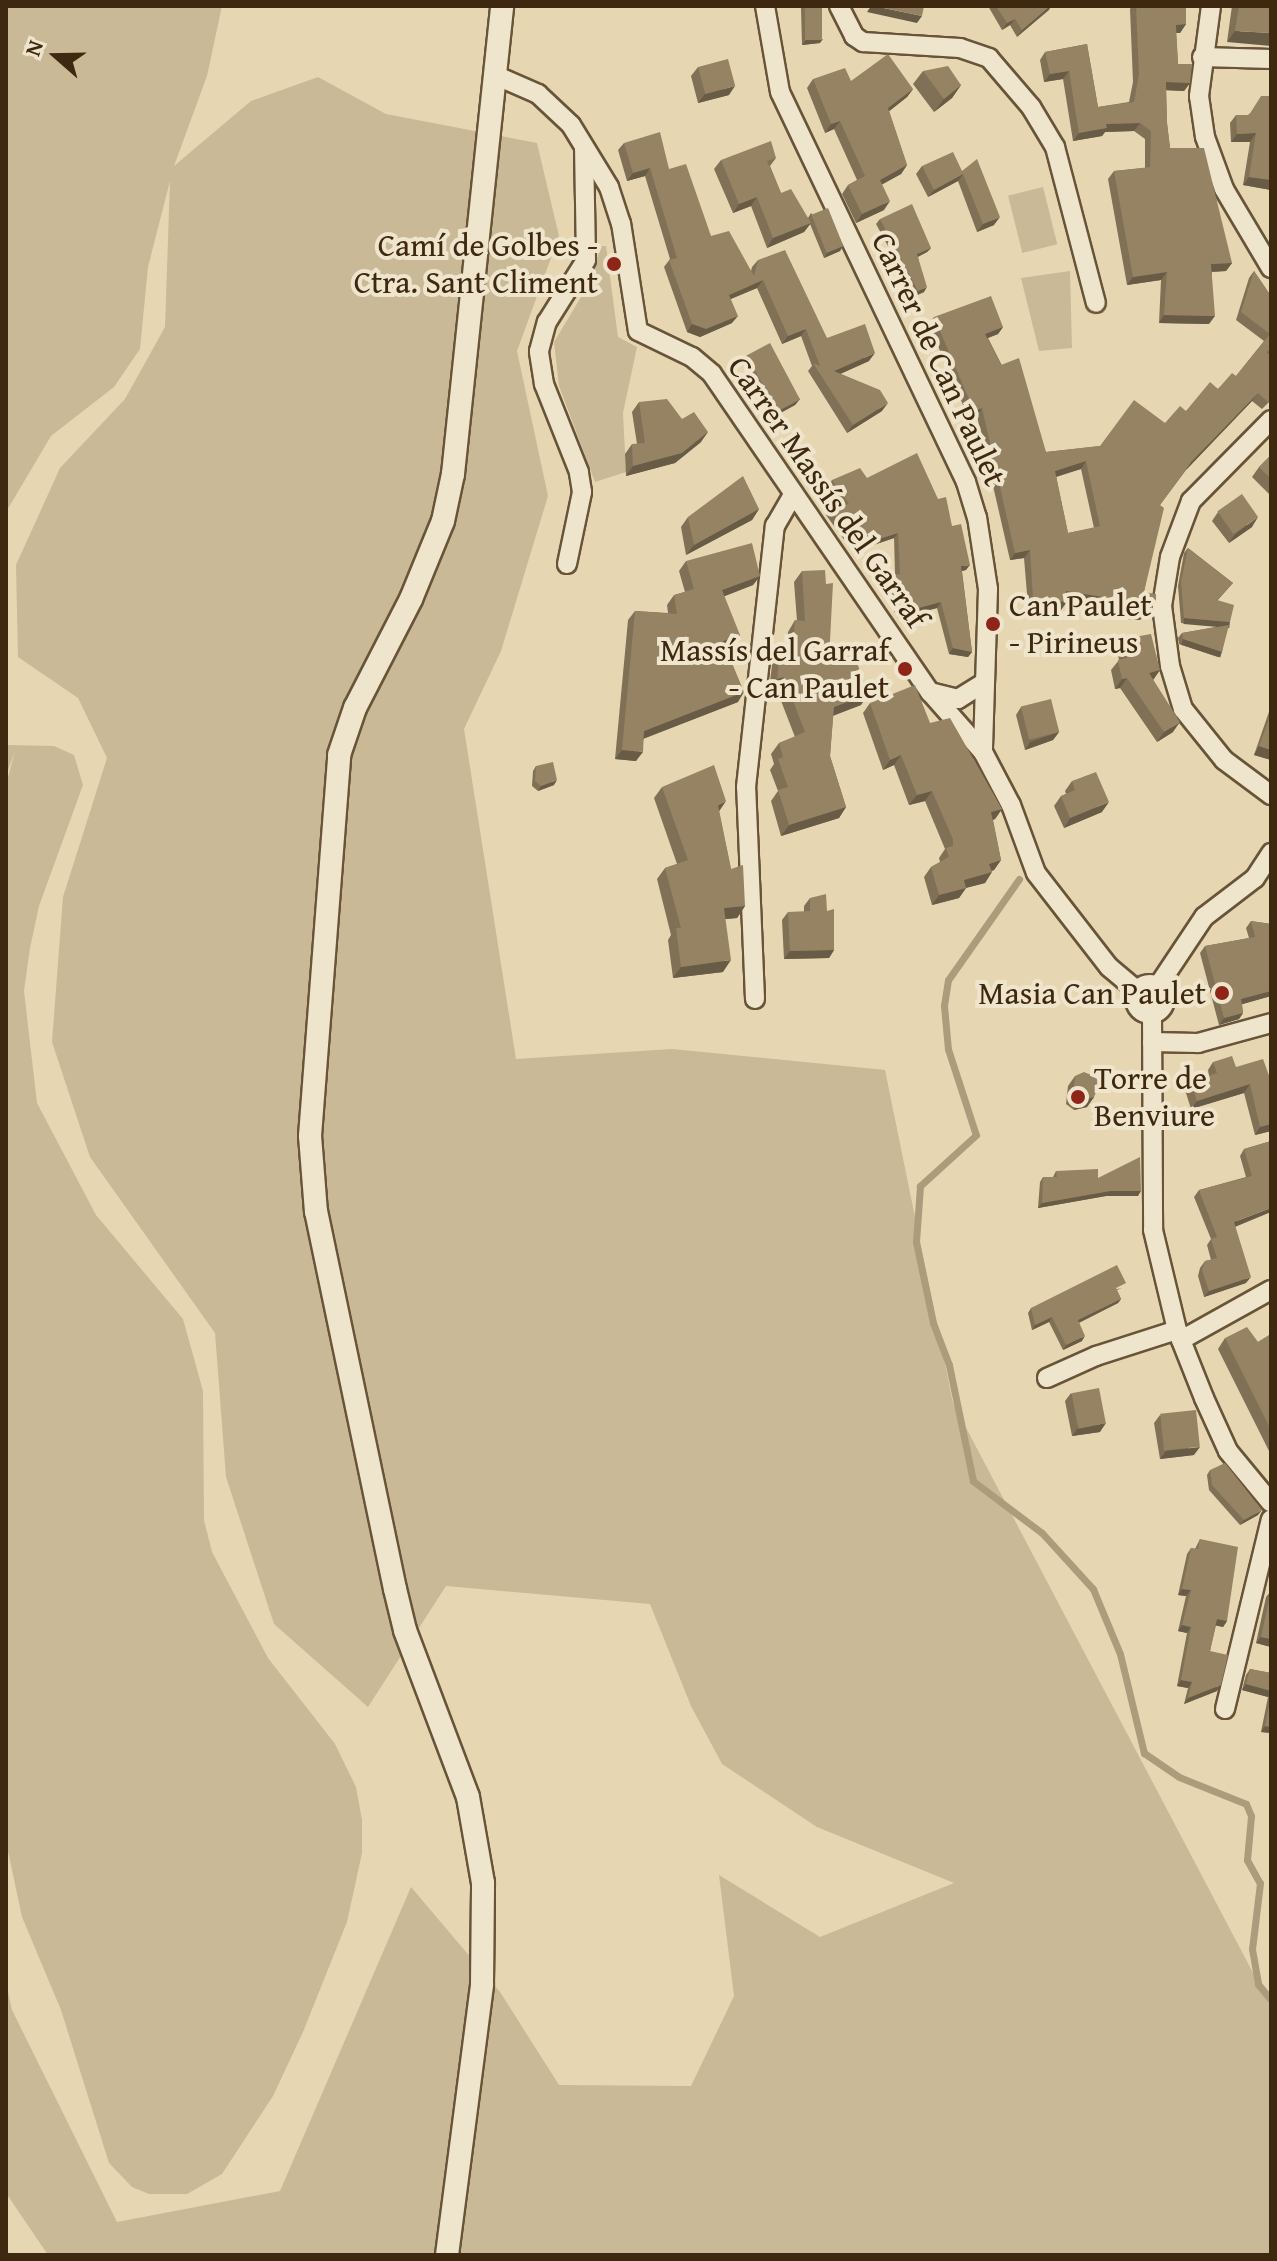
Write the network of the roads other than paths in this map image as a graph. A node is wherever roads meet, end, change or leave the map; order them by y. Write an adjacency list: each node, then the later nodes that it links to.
1 (502, 6): 7 (street)
2 (765, 6): 16 (street, Carrer de Can Paulet)
3 (839, 6): 12 (street)
4 (1211, 6): 5 (street)
5 (1202, 57): 6 (street); 11 (street)
6 (1271, 59)
7 (497, 76): 8 (street); 34 (street)
8 (584, 146): 9 (street); 10 (street)
9 (587, 223): 10 (street); 15 (street)
10 (621, 223): 14 (street, Carrer Massís del Garraf)
11 (1271, 268)
12 (1096, 303)
13 (1271, 420): 20 (street)
14 (793, 495): 17 (street, Carrer Massís del Garraf); 24 (street)
15 (567, 564)
16 (982, 684): 17 (street); 19 (street, Carrer de Can Paulet)
17 (930, 692): 18 (street, Carrer Massís del Garraf)
18 (950, 714): 19 (street, Carrer de Can Paulet)
19 (983, 752): 23 (street, Carrer de Can Paulet)
20 (1271, 795)
21 (1271, 853): 22 (street)
22 (1158, 986): 23 (street); 25 (street)
23 (1138, 991): 25 (street)
24 (755, 999)
25 (1152, 1013): 27 (street)
26 (1271, 1023): 27 (street)
27 (1152, 1042): 29 (street)
28 (1271, 1290): 29 (street)
29 (1179, 1335): 30 (street); 31 (street)
30 (1047, 1378)
31 (1271, 1503)
32 (1271, 1519): 33 (street)
33 (1225, 1709)
34 (447, 2255)

